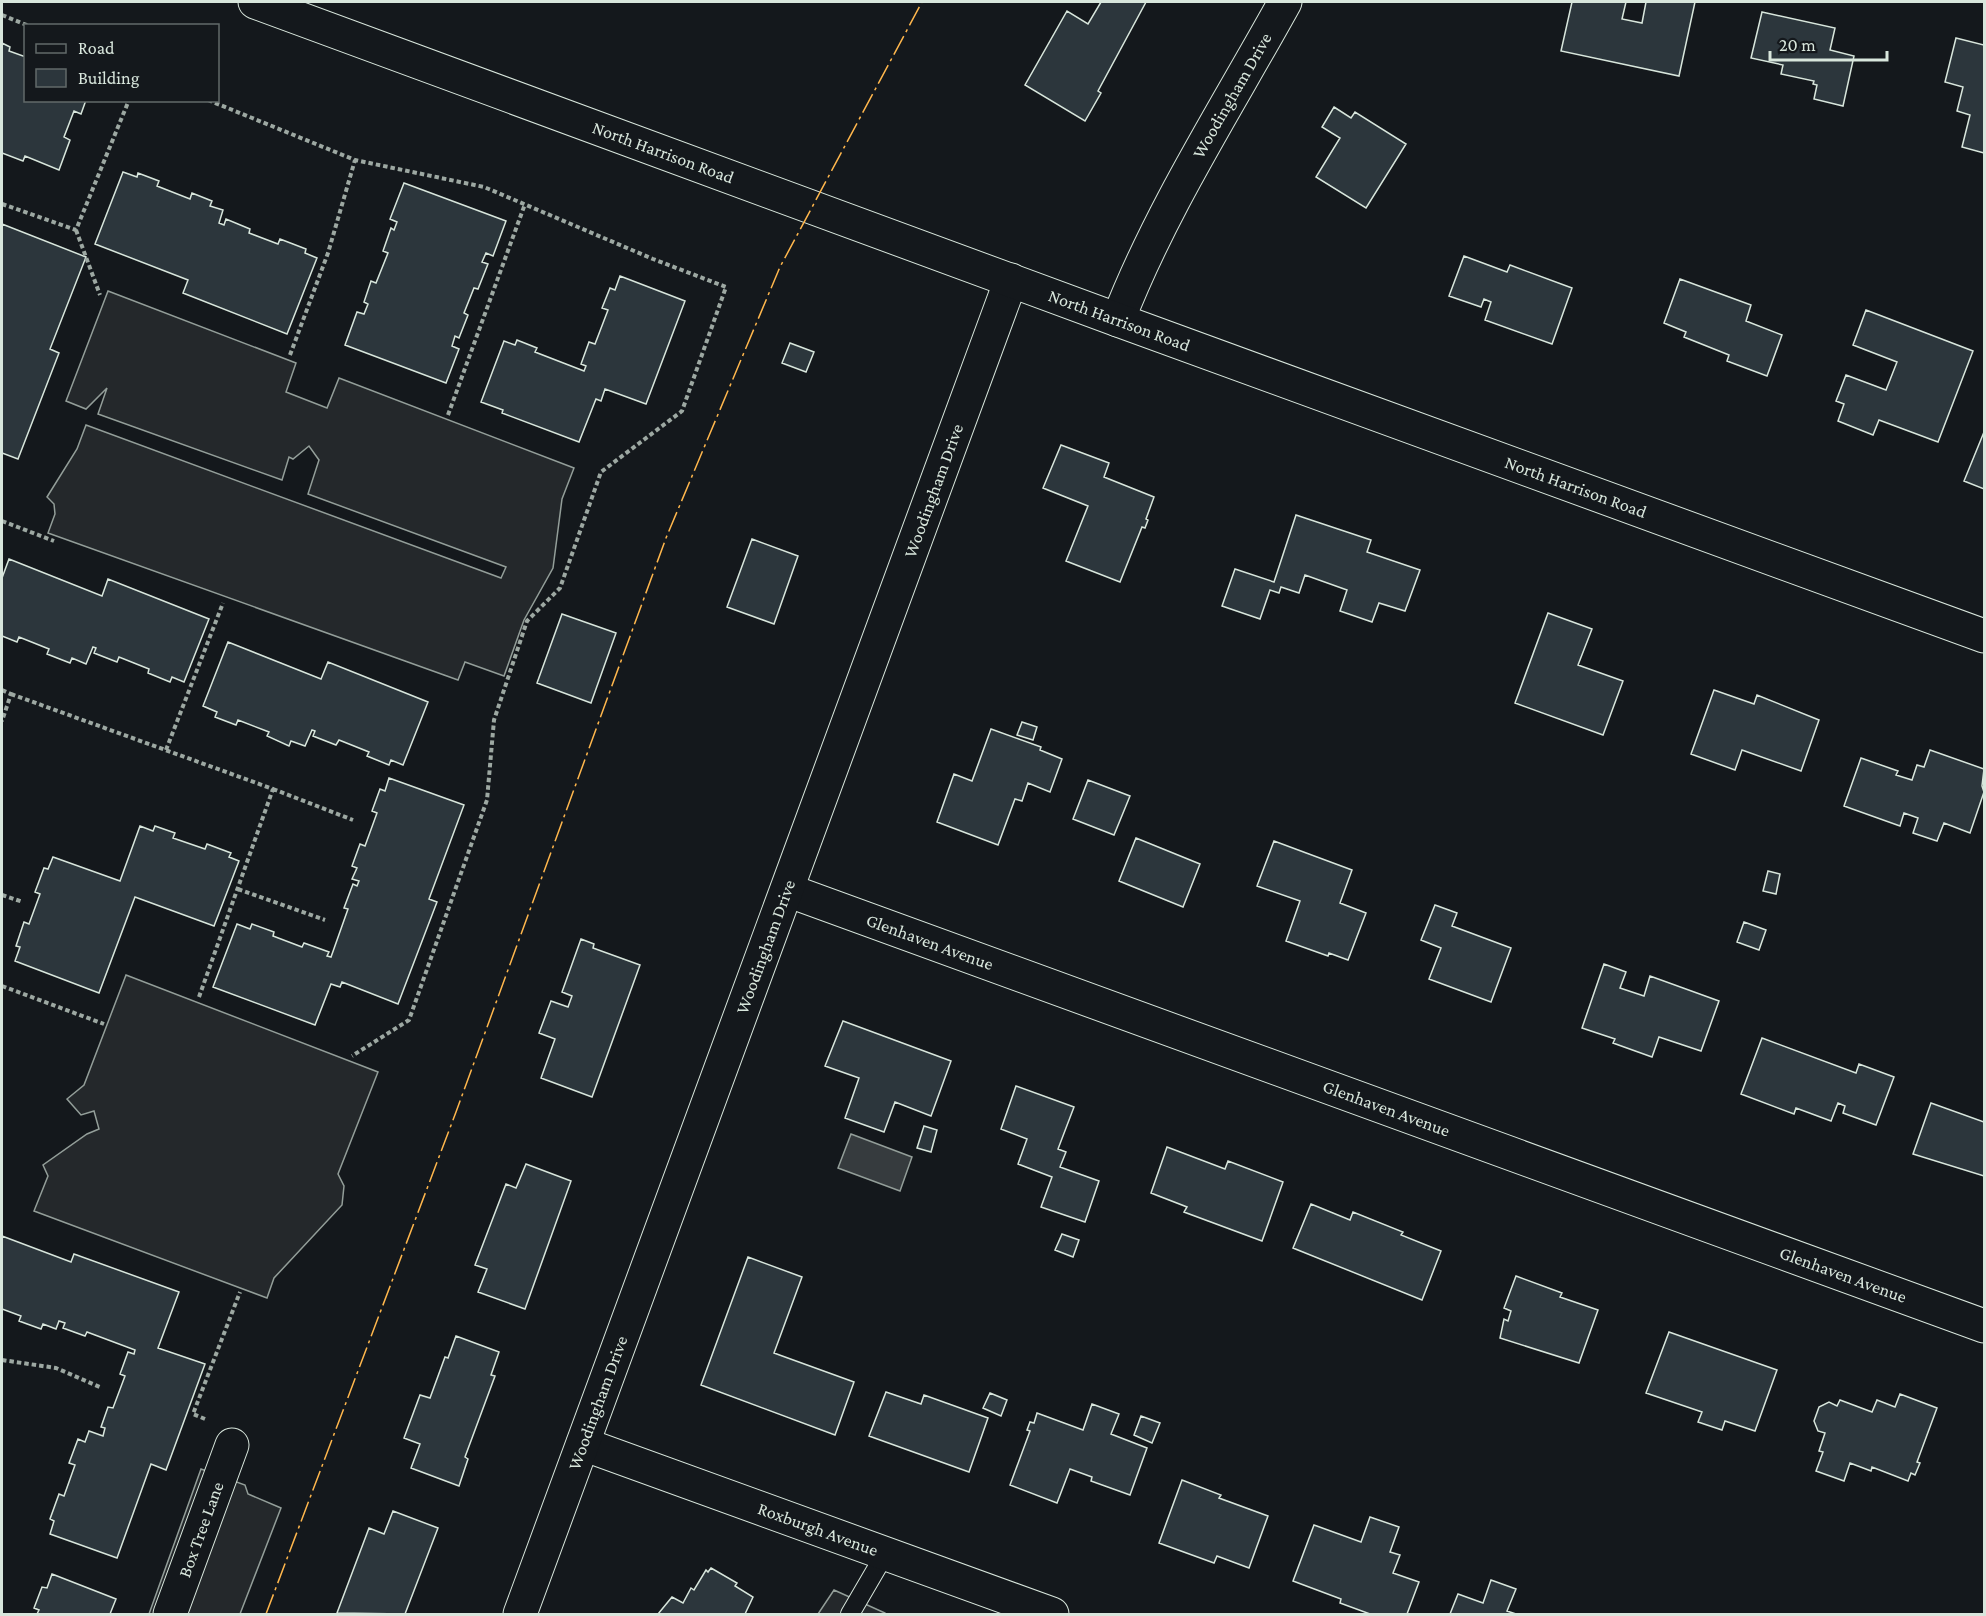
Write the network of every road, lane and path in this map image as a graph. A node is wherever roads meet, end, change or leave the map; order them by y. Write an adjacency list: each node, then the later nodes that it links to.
1 (255, 2): 11 (street, North Harrison Road)
2 (1285, 2): 13 (street, Woodingham Drive)
3 (2, 15): 4 (path)
4 (24, 24)
5 (128, 102): 10 (path)
6 (213, 102): 7 (path)
7 (355, 160): 9 (path); 14 (path)
8 (2, 204): 10 (path)
9 (525, 204): 15 (path); 34 (path)
10 (76, 230): 12 (path)
11 (1011, 280): 13 (street, North Harrison Road); 27 (street, Woodingham Drive)
12 (100, 295)
13 (1118, 320): 19 (street, North Harrison Road)
14 (290, 355)
15 (448, 415)
16 (2, 521): 17 (path)
17 (54, 541)
18 (223, 603): 23 (path)
19 (1984, 636)
20 (2, 690): 21 (path)
21 (11, 694): 22 (path); 23 (path)
22 (2, 721)
23 (166, 750): 24 (path)
24 (273, 789): 25 (path); 26 (path)
25 (353, 820)
26 (238, 888): 30 (path); 32 (path)
27 (787, 890): 36 (street, Glenhaven Avenue); 40 (street, Woodingham Drive)
28 (2, 895): 29 (path)
29 (23, 902)
30 (325, 920)
31 (2, 986): 33 (path)
32 (199, 997)
33 (104, 1024)
34 (352, 1056)
35 (240, 1292): 39 (path)
36 (1984, 1326)
37 (2, 1360): 38 (path)
38 (102, 1388)
39 (208, 1420)
40 (583, 1444): 42 (street, Roxburgh Avenue); 44 (street, Woodingham Drive)
41 (232, 1445): 43 (street, Box Tree Lane)
42 (885, 1554): 45 (lane); 46 (street, Roxburgh Avenue)
43 (170, 1614)
44 (520, 1614)
45 (850, 1614)
46 (1052, 1614)

